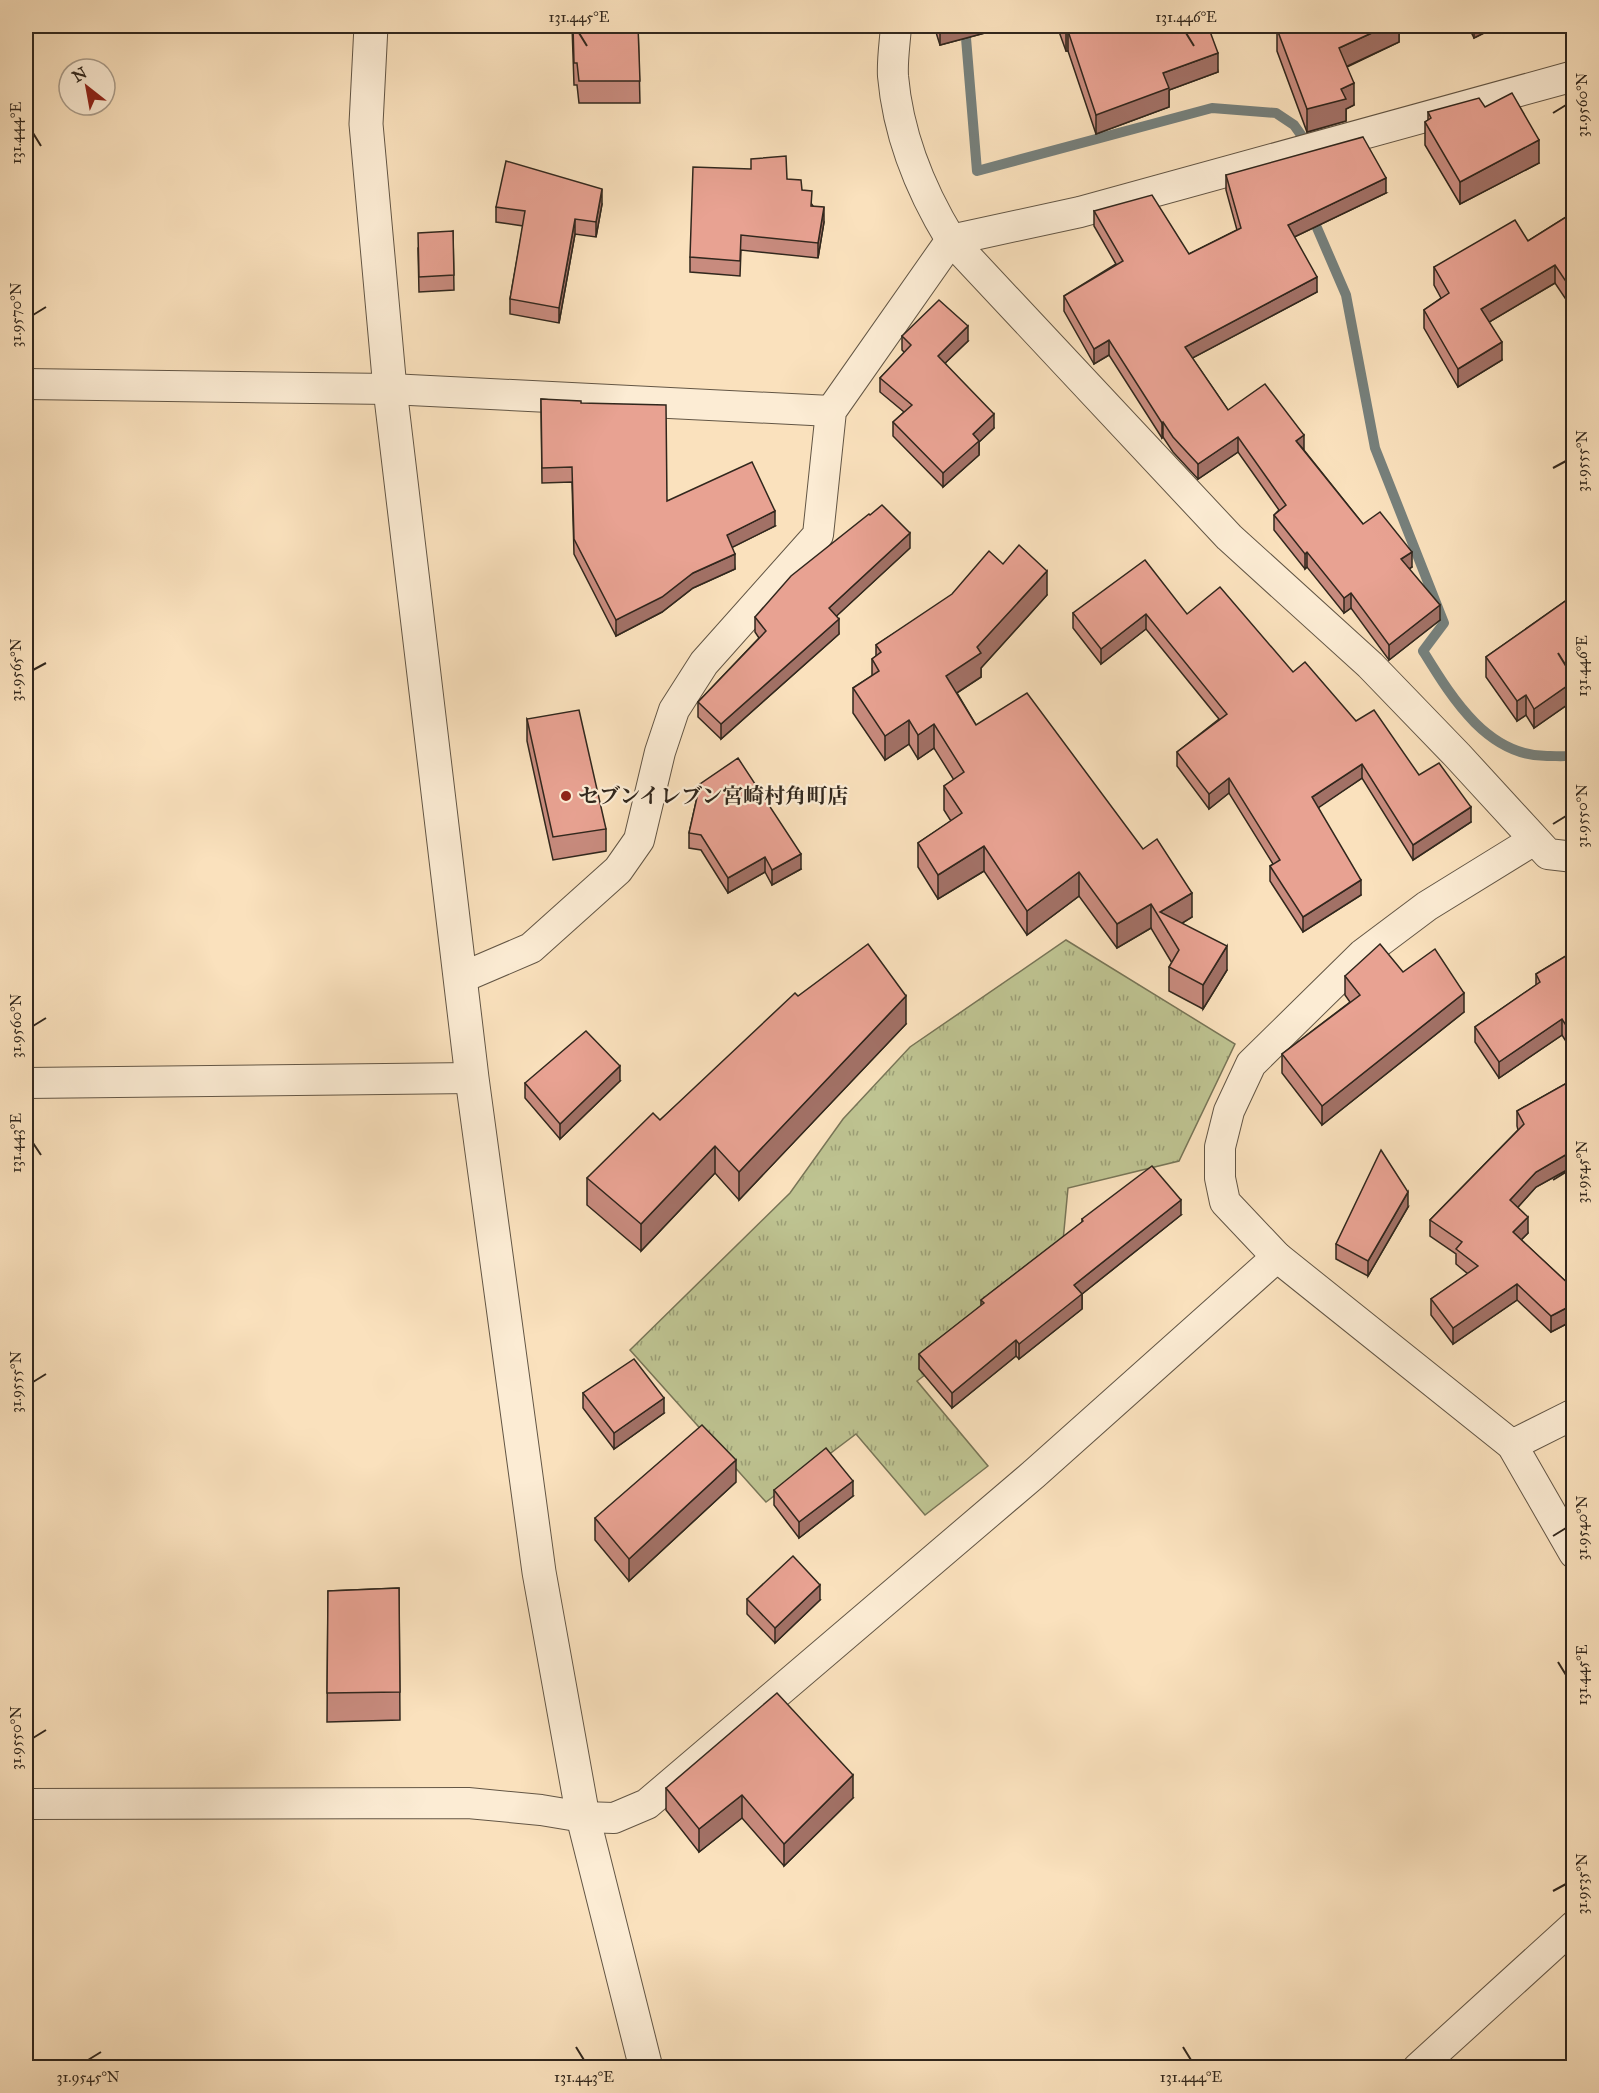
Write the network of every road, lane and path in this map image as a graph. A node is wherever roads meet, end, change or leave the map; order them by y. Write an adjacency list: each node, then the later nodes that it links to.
1 (371, 26): 6 (street)
2 (896, 26): 4 (street)
3 (1574, 76): 4 (street)
4 (951, 240): 7 (street); 8 (street)
5 (26, 384): 6 (street)
6 (390, 389): 7 (street); 10 (street)
7 (831, 411): 10 (street)
8 (1534, 840): 9 (street); 13 (street)
9 (1574, 857)
10 (461, 978): 11 (street)
11 (472, 1078): 12 (street); 18 (street)
12 (26, 1083)
13 (1277, 1257): 15 (street); 18 (street)
14 (1574, 1414): 15 (street)
15 (1512, 1444): 16 (street)
16 (1574, 1553)
17 (26, 1804): 18 (street)
18 (583, 1817): 20 (street)
19 (1574, 1926): 21 (street)
20 (646, 2067)
21 (1418, 2067)

